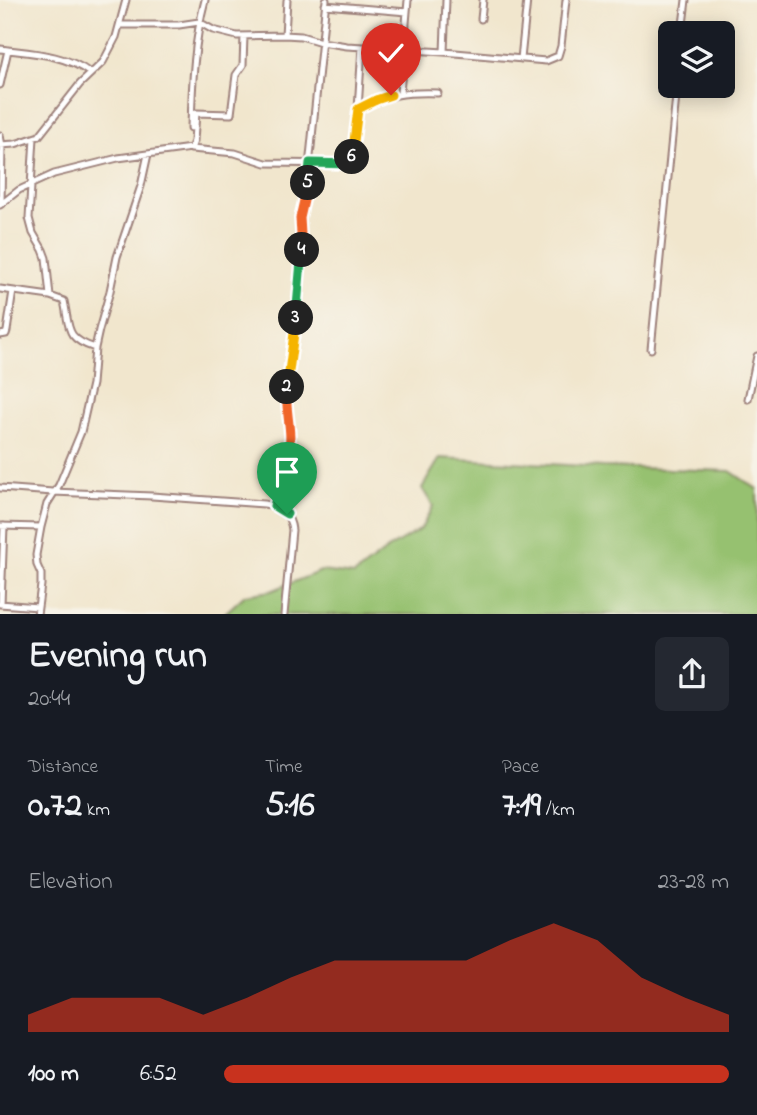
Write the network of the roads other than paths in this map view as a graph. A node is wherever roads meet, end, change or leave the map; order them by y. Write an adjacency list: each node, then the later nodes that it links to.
1 (126, 0): 17 (street)
2 (205, 0): 16 (street)
3 (287, 0): 18 (street)
4 (367, 0): 12 (street)
5 (408, 0): 13 (street)
6 (446, 0): 25 (street)
7 (483, 0): 14 (street)
8 (527, 0): 26 (street)
9 (566, 0): 26 (street)
10 (685, 0): 15 (street)
11 (326, 2): 12 (street); 20 (street)
12 (366, 8): 13 (street)
13 (407, 12): 23 (street)
14 (481, 19)
15 (683, 21)
16 (199, 22): 17 (street); 19 (street); 36 (street)
17 (120, 25): 27 (street)
18 (285, 34): 19 (street); 20 (street)
19 (244, 36): 36 (street)
20 (321, 42): 21 (street); 38 (street)
21 (362, 47): 23 (street); 32 (street)
22 (0, 49): 24 (street)
23 (403, 49): 25 (street); 29 (street)
24 (8, 50): 27 (street); 28 (street)
25 (444, 52): 26 (street)
26 (521, 59)
27 (90, 74): 34 (street)
28 (0, 85)
29 (400, 93): 30 (street); 32 (street)
30 (438, 93)
31 (676, 98): 46 (street)
32 (358, 109): 38 (street)
33 (0, 135): 35 (street)
34 (34, 138): 35 (street); 39 (street)
35 (1, 146): 40 (street)
36 (191, 149): 37 (street); 38 (street)
37 (148, 154): 39 (street); 45 (street)
38 (310, 163): 51 (street)
39 (31, 183): 40 (street); 43 (street)
40 (1, 204)
41 (0, 289): 42 (street)
42 (13, 291): 43 (street); 44 (street)
43 (50, 296): 45 (street)
44 (0, 335)
45 (95, 348): 50 (street)
46 (651, 349)
47 (757, 356): 48 (street)
48 (748, 399)
49 (0, 488): 50 (street)
50 (53, 492): 51 (street); 53 (street)
51 (274, 506): 57 (street)
52 (2, 526): 53 (street); 54 (street)
53 (41, 527): 55 (street)
54 (0, 604): 55 (street)
55 (38, 607): 56 (street)
56 (37, 614)
57 (284, 614)

